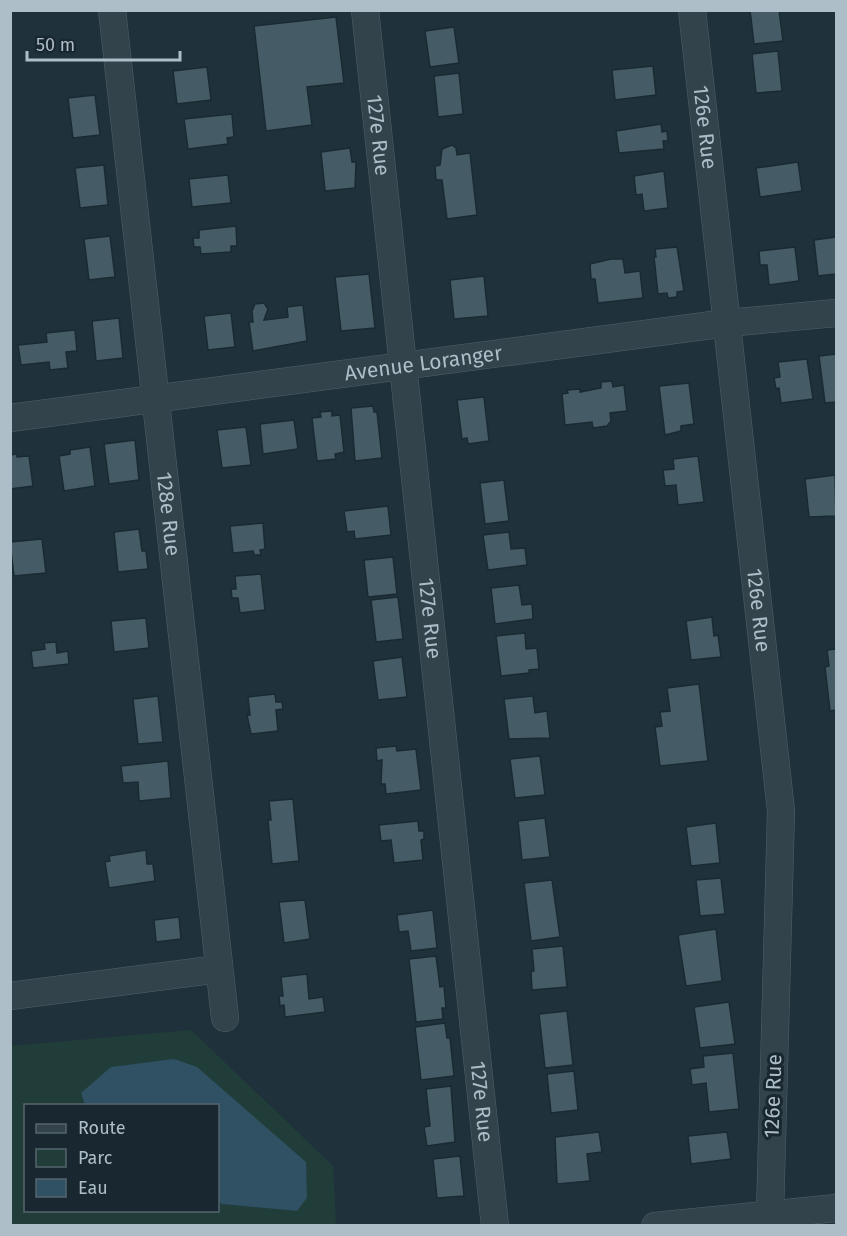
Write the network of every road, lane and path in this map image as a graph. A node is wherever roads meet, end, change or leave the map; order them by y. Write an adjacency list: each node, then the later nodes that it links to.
1 (112, 10): 7 (street, 128e Rue)
2 (365, 10): 6 (street, 127e Rue)
3 (692, 10): 5 (street, 126e Rue)
4 (837, 314): 5 (street, Avenue Loranger)
5 (727, 324): 6 (street, Avenue Loranger); 13 (street, 126e Rue)
6 (404, 368): 7 (street, Avenue Loranger); 14 (street, 127e Rue)
7 (156, 400): 8 (street, Avenue Loranger); 9 (street, 128e Rue)
8 (10, 418)
9 (219, 969): 10 (street); 11 (street, 128e Rue)
10 (10, 996)
11 (225, 1018)
12 (837, 1208): 13 (street)
13 (770, 1214): 15 (street)
14 (495, 1226)
15 (655, 1226)

